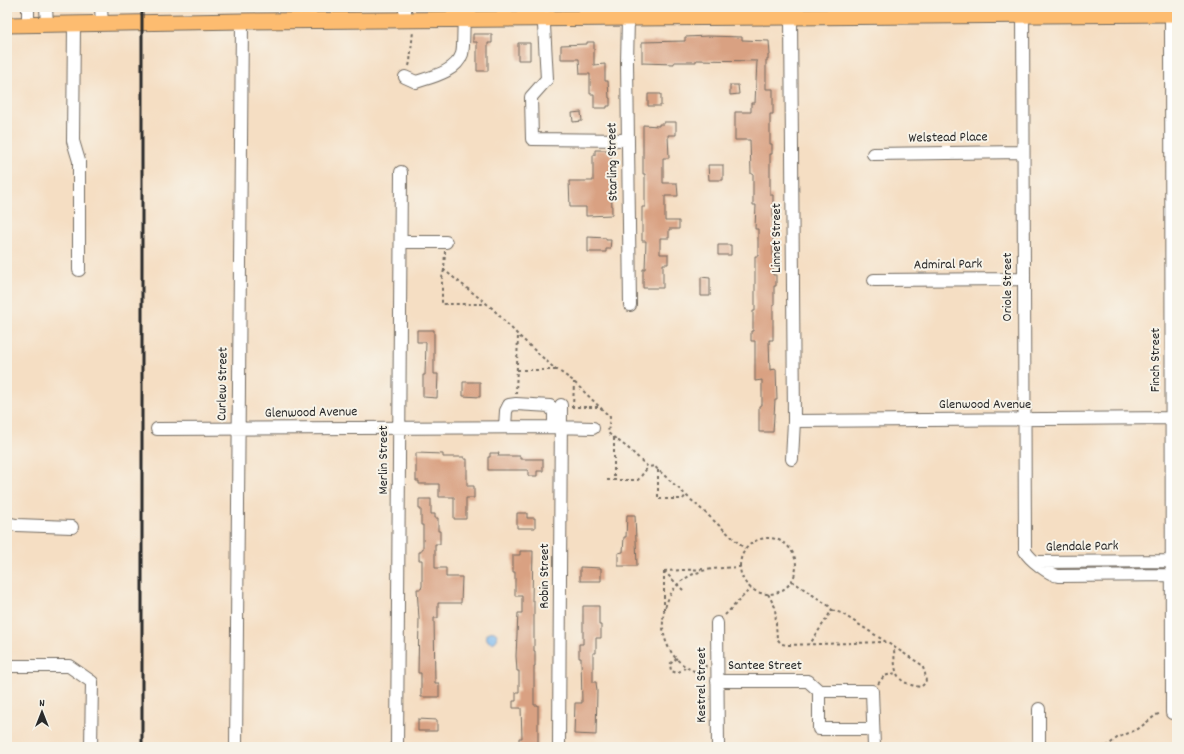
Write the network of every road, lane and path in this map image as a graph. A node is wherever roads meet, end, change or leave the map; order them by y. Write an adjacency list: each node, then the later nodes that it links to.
1 (28, 7): 18 (street)
2 (46, 7): 14 (street)
3 (101, 7): 16 (street)
4 (1023, 11): 5 (main road); 6 (main road); 21 (street, Oriole Street)
5 (863, 12): 10 (main road)
6 (1173, 12): 40 (street, Finch Street)
7 (543, 13): 11 (main road); 12 (main road); 20 (street)
8 (702, 13): 10 (main road); 11 (main road)
9 (408, 16): 12 (main road); 13 (main road); 19 (path)
10 (791, 17): 42 (street, Linnet Street)
11 (628, 19): 20 (street, Starling Street)
12 (464, 20): 19 (street)
13 (242, 22): 16 (main road); 48 (street, Curlew Street)
14 (47, 24): 15 (main road); 18 (main road)
15 (74, 24): 16 (main road); 26 (street)
16 (102, 24)
17 (7, 25): 18 (main road)
18 (28, 25)
19 (405, 77)
20 (628, 140): 31 (street, Starling Street)
21 (1023, 152): 22 (street, Welstead Place); 28 (street, Oriole Street)
22 (873, 154)
23 (401, 172): 24 (street, Merlin Street)
24 (401, 242): 25 (street); 45 (street, Merlin Street)
25 (446, 242): 27 (path)
26 (79, 270)
27 (444, 270): 30 (path); 30 (path)
28 (1023, 279): 29 (street, Admiral Park); 41 (street, Oriole Street)
29 (874, 280)
30 (487, 304): 32 (path)
31 (630, 305)
32 (518, 335): 33 (path); 34 (path)
33 (517, 370): 34 (path); 36 (path)
34 (556, 370): 35 (path)
35 (574, 382): 38 (path); 39 (path)
36 (516, 404): 43 (street); 44 (street)
37 (561, 404): 39 (path); 44 (street, Robin Street)
38 (600, 407): 39 (path); 49 (path)
39 (573, 408)
40 (1174, 418): 41 (street, Glenwood Avenue); 59 (street, Finch Street)
41 (1024, 419): 42 (street, Glenwood Avenue); 60 (street, Oriole Street)
42 (794, 421): 50 (street, Linnet Street)
43 (505, 427): 44 (street, Glenwood Avenue); 45 (street, Glenwood Avenue)
44 (557, 427): 46 (street, Glenwood Avenue); 90 (street, Robin Street)
45 (399, 428): 48 (street, Glenwood Avenue); 89 (street, Merlin Street)
46 (593, 428)
47 (157, 429): 48 (street, Glenwood Avenue)
48 (238, 429): 88 (street, Curlew Street)
49 (614, 438): 51 (path); 54 (path)
50 (792, 459)
51 (648, 467): 52 (path); 54 (path)
52 (658, 470): 55 (path); 55 (path)
53 (607, 480): 54 (path)
54 (614, 480)
55 (687, 495): 58 (path)
56 (7, 523): 57 (street)
57 (72, 527)
58 (745, 549): 61 (path); 65 (path)
59 (1174, 561): 60 (street, Glendale Park); 64 (street, Finch Street)
60 (1036, 562): 64 (street, Glendale Park)
61 (740, 566): 62 (path); 67 (path)
62 (708, 569): 63 (path); 66 (path)
63 (664, 571): 66 (path); 71 (path)
64 (1174, 575): 85 (street, Finch Street)
65 (792, 581): 69 (path); 70 (path)
66 (678, 584): 68 (path); 71 (path)
67 (751, 588): 69 (path); 72 (path)
68 (683, 590)
69 (768, 594): 74 (path)
70 (832, 610): 73 (path); 74 (path)
71 (664, 615): 76 (path)
72 (717, 623): 81 (street, Kestrel Street)
73 (886, 642): 74 (path); 75 (path)
74 (810, 644)
75 (894, 647): 79 (path); 79 (path)
76 (677, 658): 78 (path); 78 (path)
77 (7, 666): 87 (street)
78 (686, 668): 80 (path)
79 (896, 673): 83 (path)
80 (703, 674)
81 (717, 681): 82 (street, Santee Street); 91 (street, Kestrel Street)
82 (819, 691): 83 (street); 86 (street)
83 (872, 691): 86 (street)
84 (1039, 709): 93 (street)
85 (1171, 713): 94 (path)
86 (873, 729): 92 (street)
87 (91, 747)
88 (236, 747)
89 (397, 747)
90 (559, 747)
91 (718, 747)
92 (874, 747)
93 (1039, 747)
94 (1106, 747)

